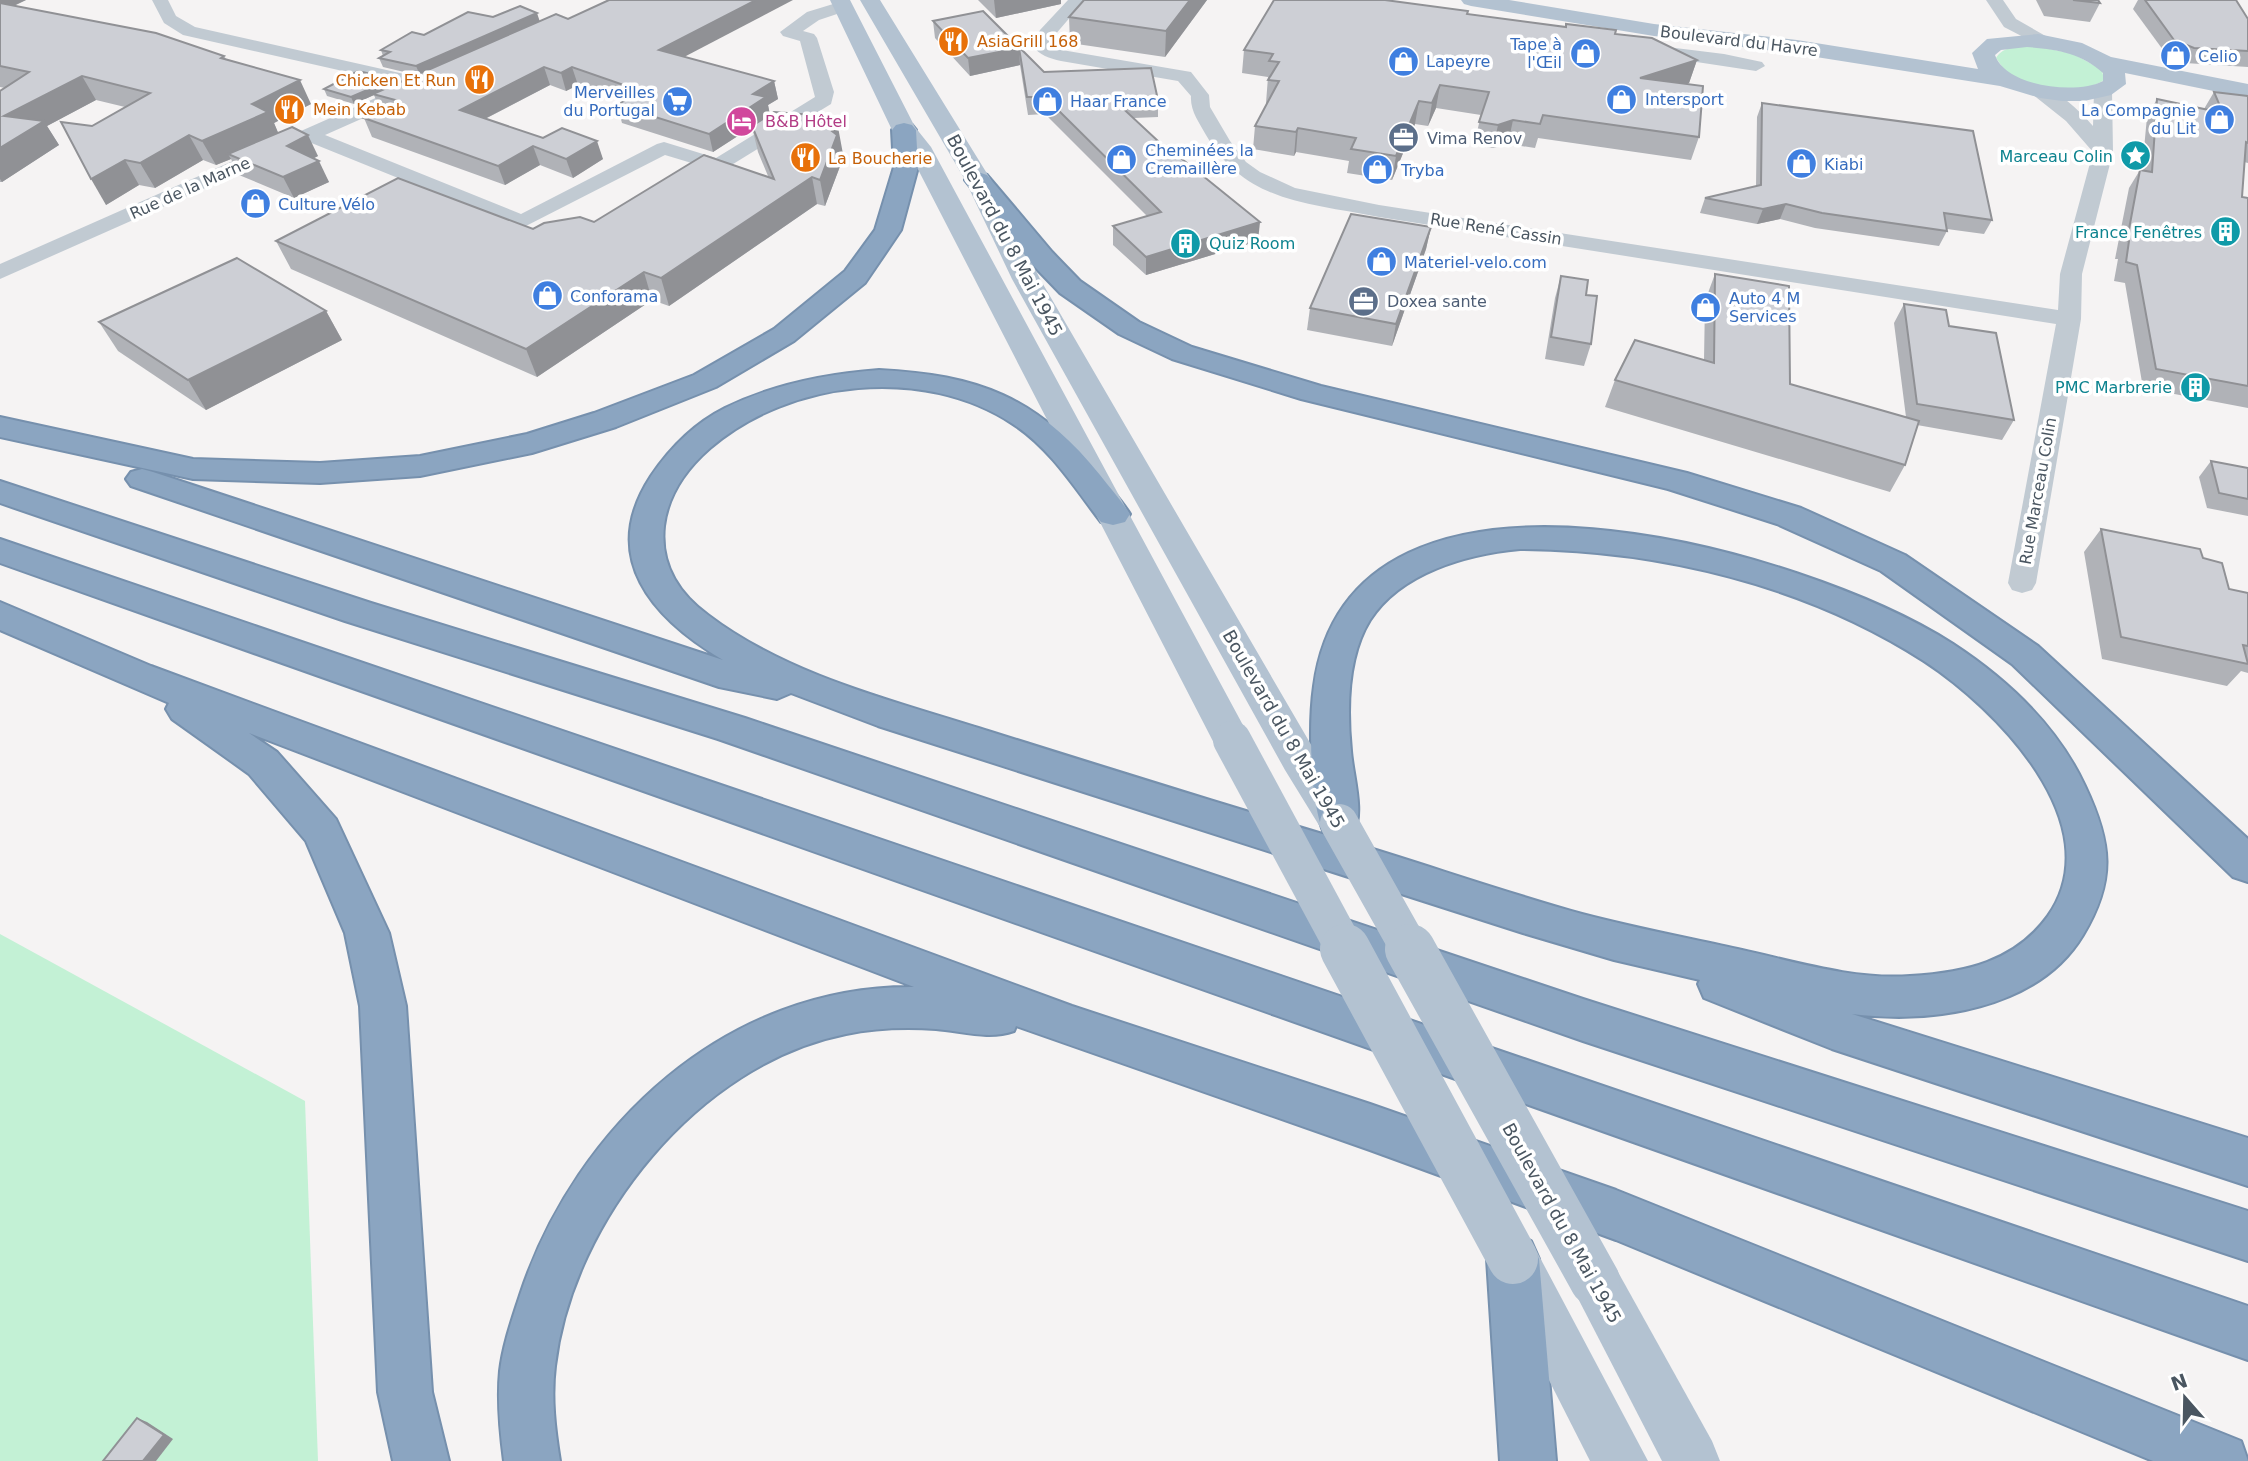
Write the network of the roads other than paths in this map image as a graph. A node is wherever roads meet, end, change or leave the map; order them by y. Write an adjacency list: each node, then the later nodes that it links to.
1 (160, 0): 20 (street, Rue de la Marne)
2 (870, 0): 18 (main road, Boulevard du 8 Mai 1945)
3 (1077, 0): 24 (street, Rue René Cassin)
4 (1471, 0): 13 (main road, Boulevard du Havre)
5 (1541, 0): 8 (main road, Boulevard du Havre)
6 (1994, 0): 9 (street)
7 (841, 3): 19 (main road, Boulevard du 8 Mai 1945); 20 (street)
8 (1990, 41): 9 (main road, Boulevard du Havre); 13 (main road)
9 (2047, 42): 11 (main road, Boulevard du Havre)
10 (1631, 47): 12 (street)
11 (2104, 62): 14 (main road); 16 (main road)
12 (1756, 66)
13 (2007, 80): 15 (main road)
14 (2107, 89): 15 (main road); 17 (main road); 21 (street, Rue Marceau Colin)
15 (2036, 90): 21 (street)
16 (2248, 91)
17 (2248, 100)
18 (951, 134): 19 (main road); 22 (main road, Boulevard du 8 Mai 1945)
19 (909, 135): 25 (highway); 27 (main road, Boulevard du 8 Mai 1945)
20 (310, 136): 23 (street, Rue de la Marne)
21 (2103, 152): 24 (street, Rue Marceau Colin)
22 (978, 180): 33 (main road, Boulevard du 8 Mai 1945); 34 (highway)
23 (0, 272)
24 (2069, 319): 29 (street, Rue Marceau Colin)
25 (0, 429): 32 (highway)
26 (0, 492): 38 (highway)
27 (1113, 514): 32 (highway); 39 (main road, Boulevard du 8 Mai 1945, bridge)
28 (0, 551): 40 (highway)
29 (2022, 583)
30 (0, 615): 31 (highway)
31 (138, 676): 36 (highway); 41 (highway)
32 (834, 695): 35 (highway)
33 (1339, 823): 35 (highway); 45 (main road, Boulevard du 8 Mai 1945, bridge)
34 (2248, 865)
35 (1608, 939): 37 (highway)
36 (1072, 1027): 42 (highway); 46 (highway)
37 (2248, 1162)
38 (2248, 1236)
39 (1513, 1259): 43 (highway); 44 (main road, Boulevard du 8 Mai 1945)
40 (2248, 1333)
41 (421, 1461)
42 (532, 1461)
43 (1528, 1461)
44 (1620, 1461)
45 (1692, 1461)
46 (2221, 1461)

